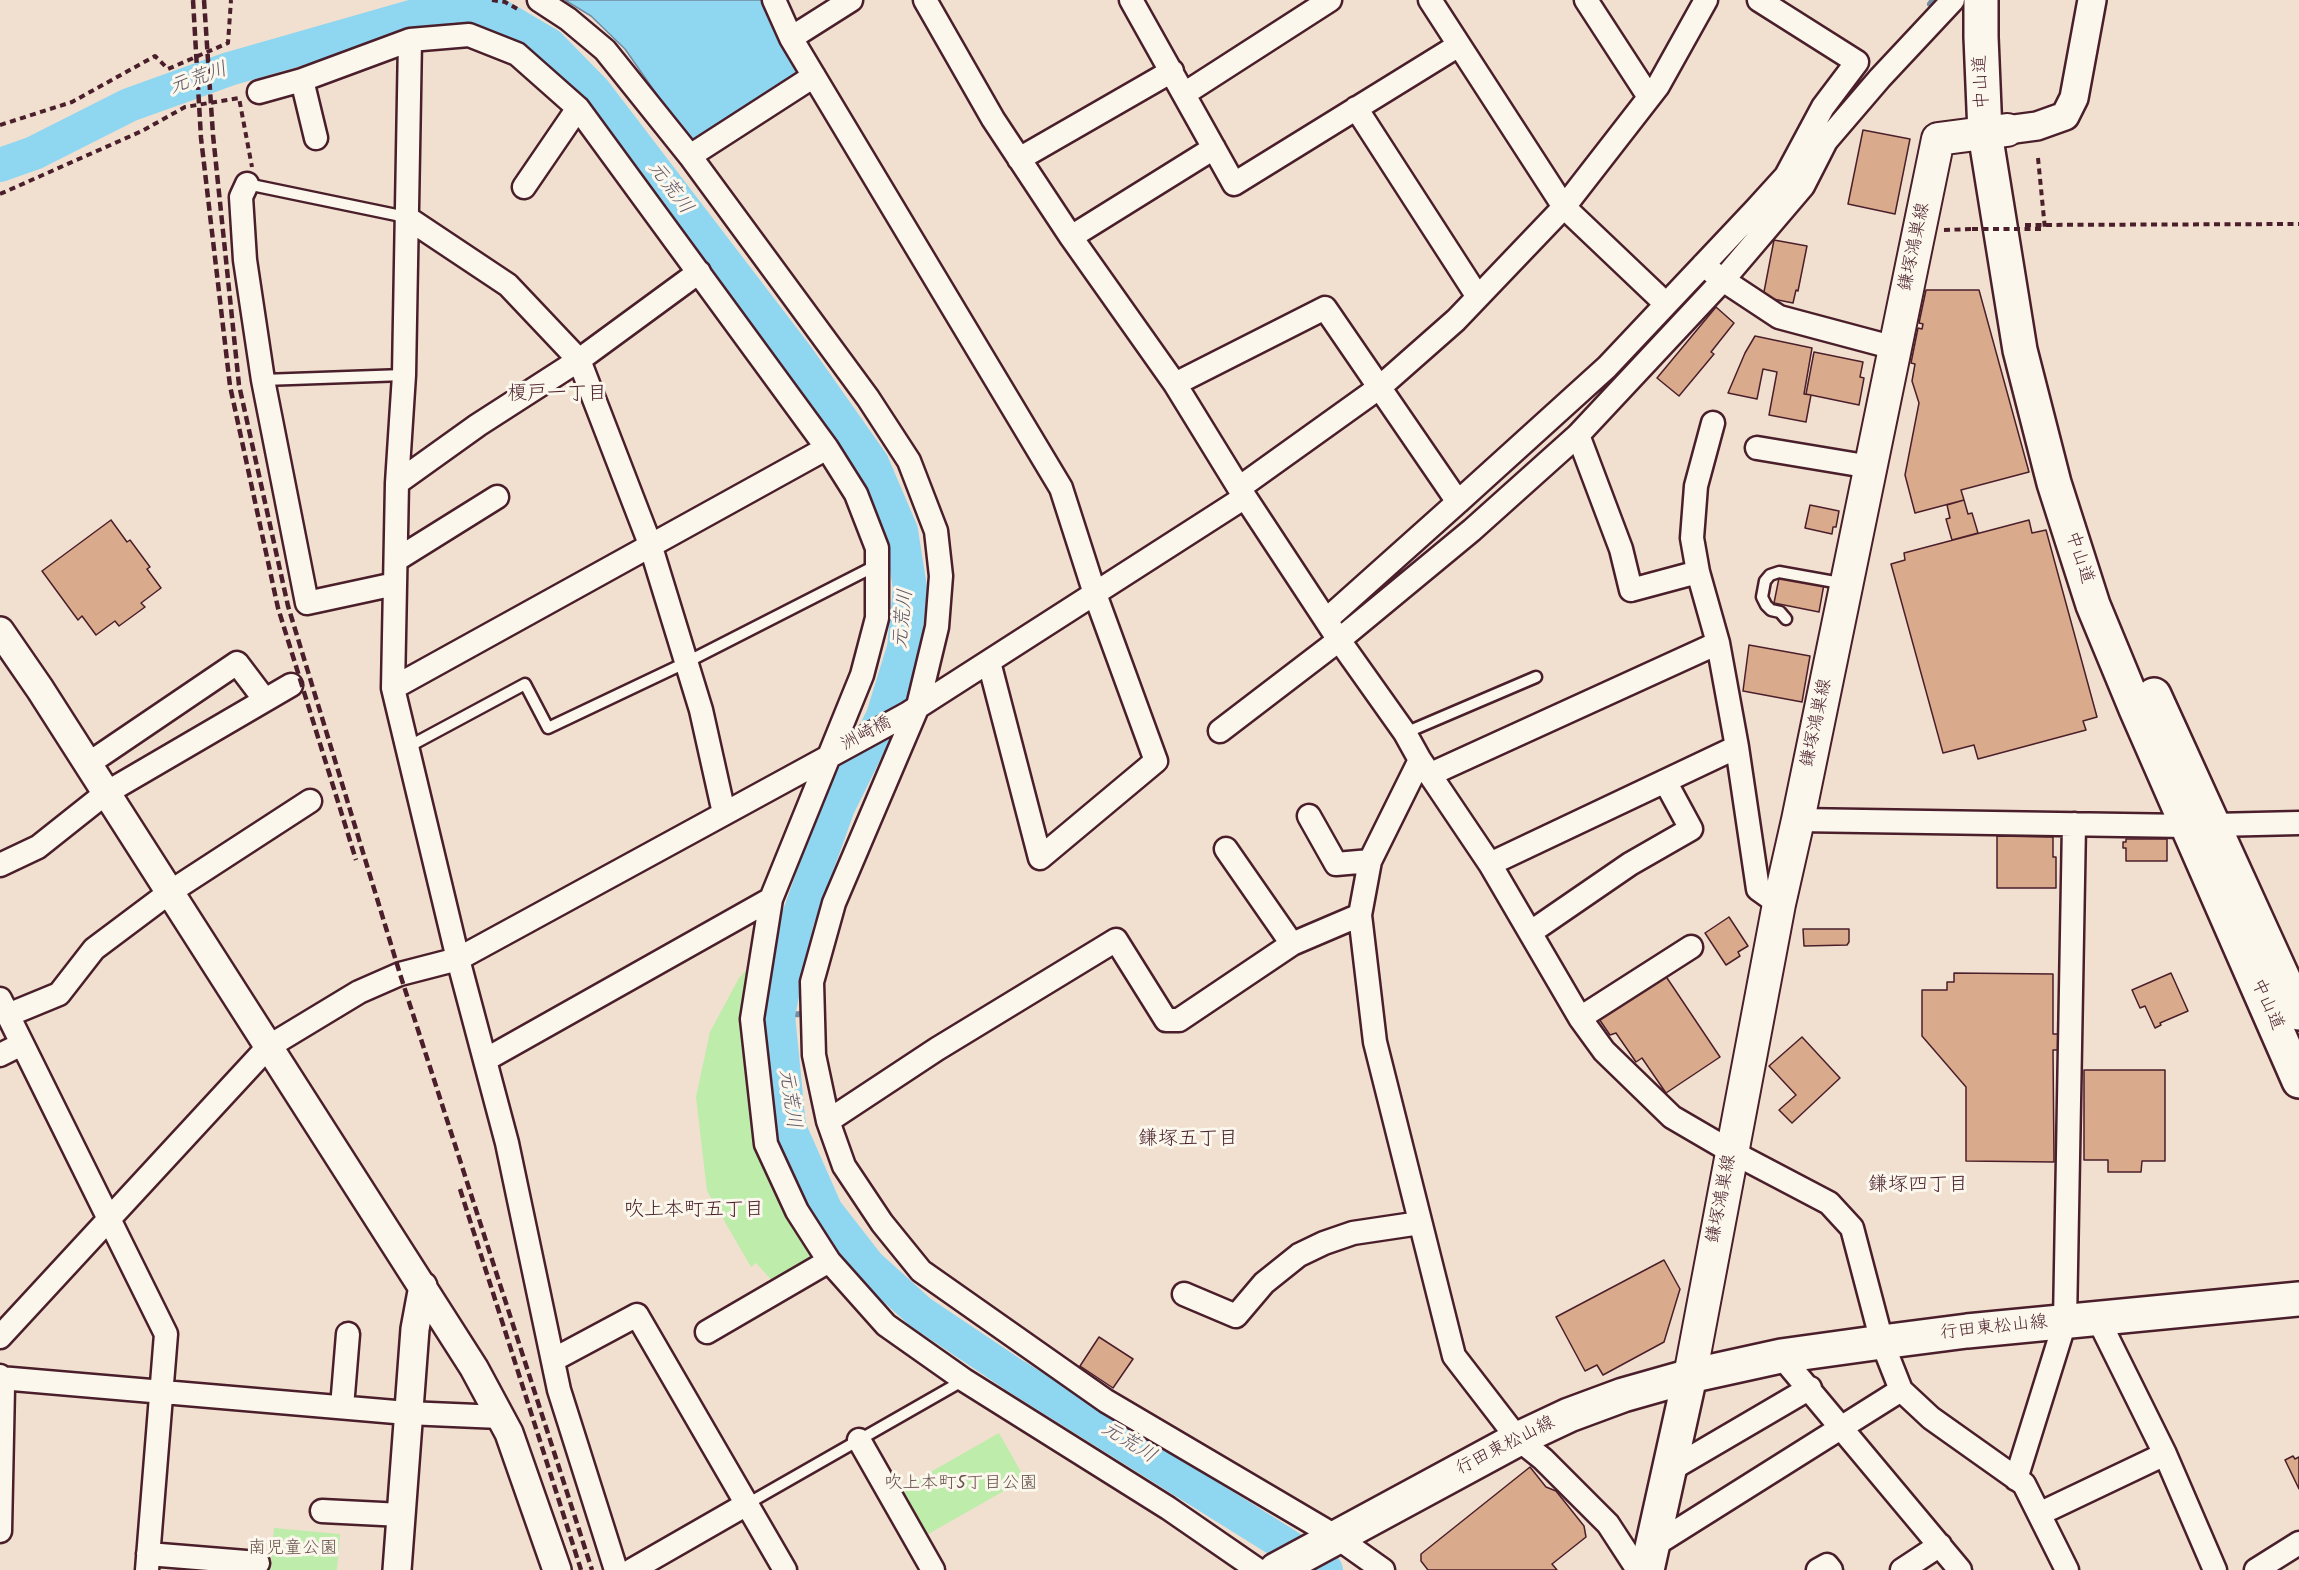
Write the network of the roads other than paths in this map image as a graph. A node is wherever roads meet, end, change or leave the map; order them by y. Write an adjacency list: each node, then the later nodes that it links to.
1 (539, 0): 29 (street)
2 (774, 0): 15 (street)
3 (851, 0): 15 (street)
4 (925, 0): 30 (street)
5 (1330, 0): 22 (street)
6 (1430, 0): 17 (street)
7 (1586, 0): 23 (street)
8 (1706, 0): 23 (street, 洲崎橋)
9 (1759, 0): 36 (street)
10 (1953, 0): 38 (street)
11 (1982, 0): 26 (main road, 中山道)
12 (2004, 0): 26 (main road, 中山道)
13 (2092, 0): 26 (street)
14 (1133, 1): 18 (street)
15 (791, 38): 19 (street)
16 (410, 40): 20 (street); 24 (street); 34 (street)
17 (1459, 45): 25 (street); 33 (street)
18 (1172, 71): 22 (street); 30 (street)
19 (814, 76): 29 (street); 62 (street)
20 (302, 80): 21 (street); 27 (street)
21 (260, 92)
22 (1184, 94): 28 (street)
23 (1649, 97): 33 (street, 洲崎橋)
24 (578, 108): 32 (street); 37 (street)
25 (1356, 108): 28 (street); 39 (street)
26 (1996, 131): 41 (main road, 鎌塚鴻巣線); 90 (main road, 中山道); 90 (main road, 中山道)
27 (316, 138)
28 (1214, 148): 35 (street)
29 (690, 156): 74 (street)
30 (1019, 159): 35 (street)
31 (252, 185): 34 (lane); 44 (street)
32 (524, 187)
33 (1564, 207): 39 (street, 洲崎橋); 40 (street)
34 (406, 217): 42 (street); 43 (street)
35 (1071, 237): 45 (street)
36 (1703, 265): 38 (street); 40 (street)
37 (699, 272): 42 (street); 49 (street)
38 (1723, 280): 41 (street); 48 (street)
39 (1479, 297): 46 (street, 洲崎橋)
40 (1666, 304): 55 (street)
41 (1895, 348): 51 (main road, 鎌塚鴻巣線)
42 (579, 360): 52 (street); 56 (street)
43 (404, 375): 44 (lane); 52 (street)
44 (263, 380): 60 (street)
45 (1175, 384): 46 (street); 53 (street)
46 (1380, 387): 53 (street, 洲崎橋); 55 (street)
47 (1713, 423): 59 (street)
48 (1578, 435): 59 (street); 66 (street)
49 (827, 448): 56 (street); 58 (street)
50 (1757, 448): 51 (street)
51 (1870, 467): 61 (main road, 鎌塚鴻巣線)
52 (397, 483): 57 (street)
53 (1242, 492): 62 (street, 洲崎橋); 64 (street)
54 (497, 497): 57 (street)
55 (1458, 502): 64 (street)
56 (650, 544): 68 (street); 72 (street)
57 (396, 560): 60 (street)
58 (877, 565): 68 (lane); 79 (street)
59 (1698, 572): 67 (street)
60 (395, 584): 72 (street)
61 (1847, 584): 63 (lane); 87 (main road, 鎌塚鴻巣線)
62 (1095, 594): 69 (street, 洲崎橋); 69 (street)
63 (1786, 619)
64 (1326, 620): 66 (street)
65 (0, 631): 80 (street)
66 (1339, 640): 75 (street); 76 (street)
67 (1718, 643): 77 (street); 81 (street)
68 (687, 662): 78 (lane); 85 (street)
69 (988, 662): 74 (street, 洲崎橋)
70 (1536, 677): 76 (lane)
71 (291, 685): 73 (street)
72 (393, 688): 78 (street)
73 (265, 700): 80 (street); 83 (street)
74 (912, 710): 79 (street, 洲崎橋); 111 (street)
75 (1220, 731)
76 (1405, 733): 81 (street)
77 (1737, 747): 82 (street); 97 (street)
78 (406, 748): 102 (street)
79 (828, 757): 85 (street, 洲崎橋); 96 (street)
80 (88, 764): 83 (street)
81 (1425, 767): 92 (street); 93 (street)
82 (1665, 782): 93 (street); 99 (street)
83 (106, 793): 94 (street); 95 (street)
84 (310, 801): 95 (street)
85 (724, 813): 102 (street, 洲崎橋)
86 (1309, 816): 92 (street)
87 (1798, 820): 89 (street); 97 (main road, 鎌塚鴻巣線)
88 (2299, 823): 90 (street)
89 (2074, 824): 90 (street); 120 (street)
90 (2200, 825): 104 (main road, 中山道); 110 (main road, 中山道)
91 (1226, 849): 100 (street)
92 (1370, 861): 98 (street)
93 (1491, 864): 99 (street)
94 (0, 865)
95 (170, 892): 103 (street); 107 (street)
96 (771, 899): 109 (street); 115 (street)
97 (1779, 904): 112 (main road, 鎌塚鴻巣線)
98 (1360, 915): 100 (street); 114 (street)
99 (1531, 932): 105 (street)
100 (1292, 944): 111 (street)
101 (1691, 947): 105 (street)
102 (458, 959): 107 (street, 洲崎橋); 109 (street)
103 (4, 1007): 106 (street)
104 (2299, 1013)
105 (1580, 1018): 112 (street)
106 (22, 1044): 108 (street); 113 (street)
107 (268, 1047): 113 (street, 洲崎橋); 116 (street)
108 (0, 1055)
109 (485, 1060): 126 (street)
110 (2299, 1081)
111 (828, 1121): 148 (street)
112 (1732, 1152): 124 (street); 127 (main road, 鎌塚鴻巣線)
113 (109, 1221): 123 (street, 洲崎橋); 131 (street)
114 (1420, 1223): 117 (street); 137 (street)
115 (829, 1261): 121 (street); 129 (street)
116 (423, 1286): 134 (street); 135 (street)
117 (1185, 1294)
118 (2299, 1299): 119 (main road, 行田東松山線)
119 (2098, 1319): 120 (main road, 行田東松山線); 139 (street)
120 (2065, 1322): 124 (main road, 行田東松山線); 141 (street)
121 (707, 1332)
122 (348, 1334): 133 (street)
123 (0, 1337)
124 (1882, 1342): 125 (main road, 行田東松山線); 132 (street)
125 (1781, 1356): 127 (main road, 行田東松山線); 130 (street)
126 (553, 1360): 142 (street); 156 (street)
127 (1690, 1376): 137 (main road, 行田東松山線); 140 (main road)
128 (0, 1377): 131 (street); 144 (street)
129 (964, 1380): 138 (lane); 160 (street)
130 (1810, 1388): 136 (street); 140 (street)
131 (162, 1390): 133 (street); 151 (street)
132 (1901, 1390): 136 (street); 141 (street)
133 (342, 1407): 134 (street)
134 (407, 1413): 135 (street); 146 (street)
135 (500, 1417): 155 (street)
136 (1841, 1428): 150 (street); 152 (street)
137 (1518, 1439): 148 (main road, 行田東松山線); 152 (street)
138 (859, 1440): 142 (lane); 159 (street)
139 (2165, 1454): 145 (street); 168 (street)
140 (1670, 1470): 152 (main road)
141 (2016, 1479): 145 (street)
142 (747, 1504): 157 (street); 158 (street)
143 (322, 1511): 146 (street)
144 (0, 1512): 147 (street)
145 (2038, 1514): 167 (street)
146 (402, 1515): 154 (street)
147 (0, 1531)
148 (1333, 1538): 161 (main road, 行田東松山線); 162 (street)
149 (2299, 1543): 169 (street)
150 (1940, 1545): 165 (street); 166 (street)
151 (148, 1562): 153 (street)
152 (1646, 1562)
153 (258, 1563)
154 (397, 1570)
155 (557, 1570)
156 (615, 1570)
157 (632, 1570)
158 (785, 1570)
159 (933, 1570)
160 (1258, 1570)
161 (1276, 1570)
162 (1383, 1570)
163 (1818, 1570): 164 (street)
164 (1831, 1570)
165 (1902, 1570)
166 (1960, 1570)
167 (2067, 1570)
168 (2215, 1570)
169 (2256, 1570)

